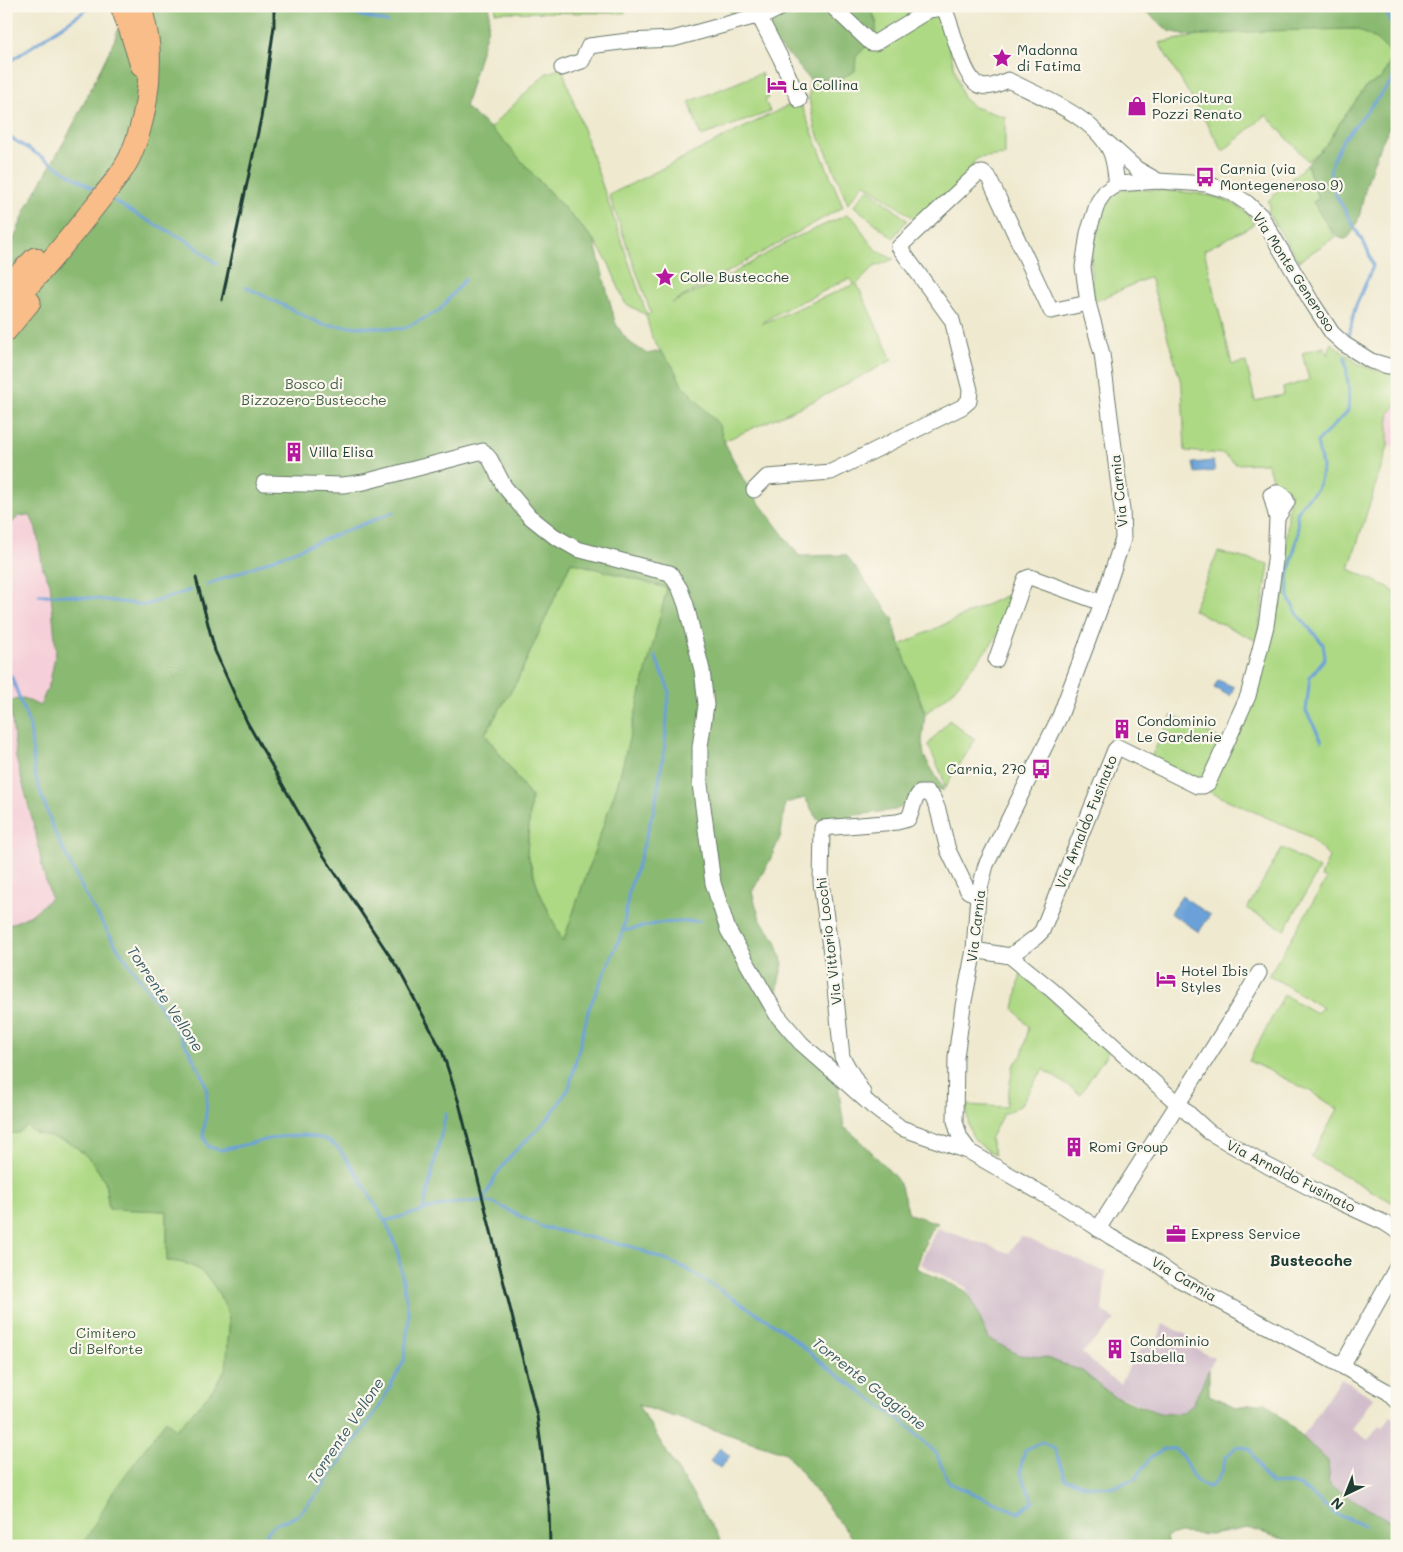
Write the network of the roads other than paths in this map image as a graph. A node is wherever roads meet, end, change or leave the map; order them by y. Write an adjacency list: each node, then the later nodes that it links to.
1 (121, 6): 8 (highway)
2 (141, 6): 8 (highway)
3 (784, 6): 6 (street)
4 (832, 6): 5 (street, Via Monte Generoso)
5 (944, 7): 10 (street, Via Monte Generoso)
6 (760, 18): 7 (street); 9 (street)
7 (562, 68)
8 (146, 96): 13 (highway)
9 (799, 100)
10 (1100, 135): 11 (street, Via Monte Generoso); 12 (street, Via Monte Generoso)
11 (1158, 181): 12 (street, Via Monte Generoso); 18 (street, Via Monte Generoso)
12 (1117, 184): 15 (street, Via Carnia)
13 (89, 213): 14 (highway); 16 (highway); 17 (highway)
14 (6, 287)
15 (1088, 303): 20 (street); 22 (street, Via Carnia)
16 (7, 310)
17 (6, 330)
18 (1397, 366)
19 (264, 484): 29 (street)
20 (754, 490)
21 (1277, 518): 26 (street, Via Arnaldo Fusinato)
22 (1102, 603): 23 (street); 24 (street, Via Carnia)
23 (996, 660)
24 (978, 895): 25 (street, Via Carnia); 29 (street, Via Vittorio Locchi)
25 (974, 950): 26 (street); 30 (street, Via Carnia)
26 (1010, 956): 28 (street, Via Arnaldo Fusinato)
27 (1259, 974): 28 (street)
28 (1177, 1105): 31 (street); 32 (street, Via Arnaldo Fusinato)
29 (872, 1106): 30 (street)
30 (970, 1152): 31 (street, Via Carnia)
31 (1098, 1229): 34 (street, Via Carnia)
32 (1397, 1231)
33 (1397, 1266): 34 (street)
34 (1342, 1366): 35 (street, Via Carnia)
35 (1397, 1401)

